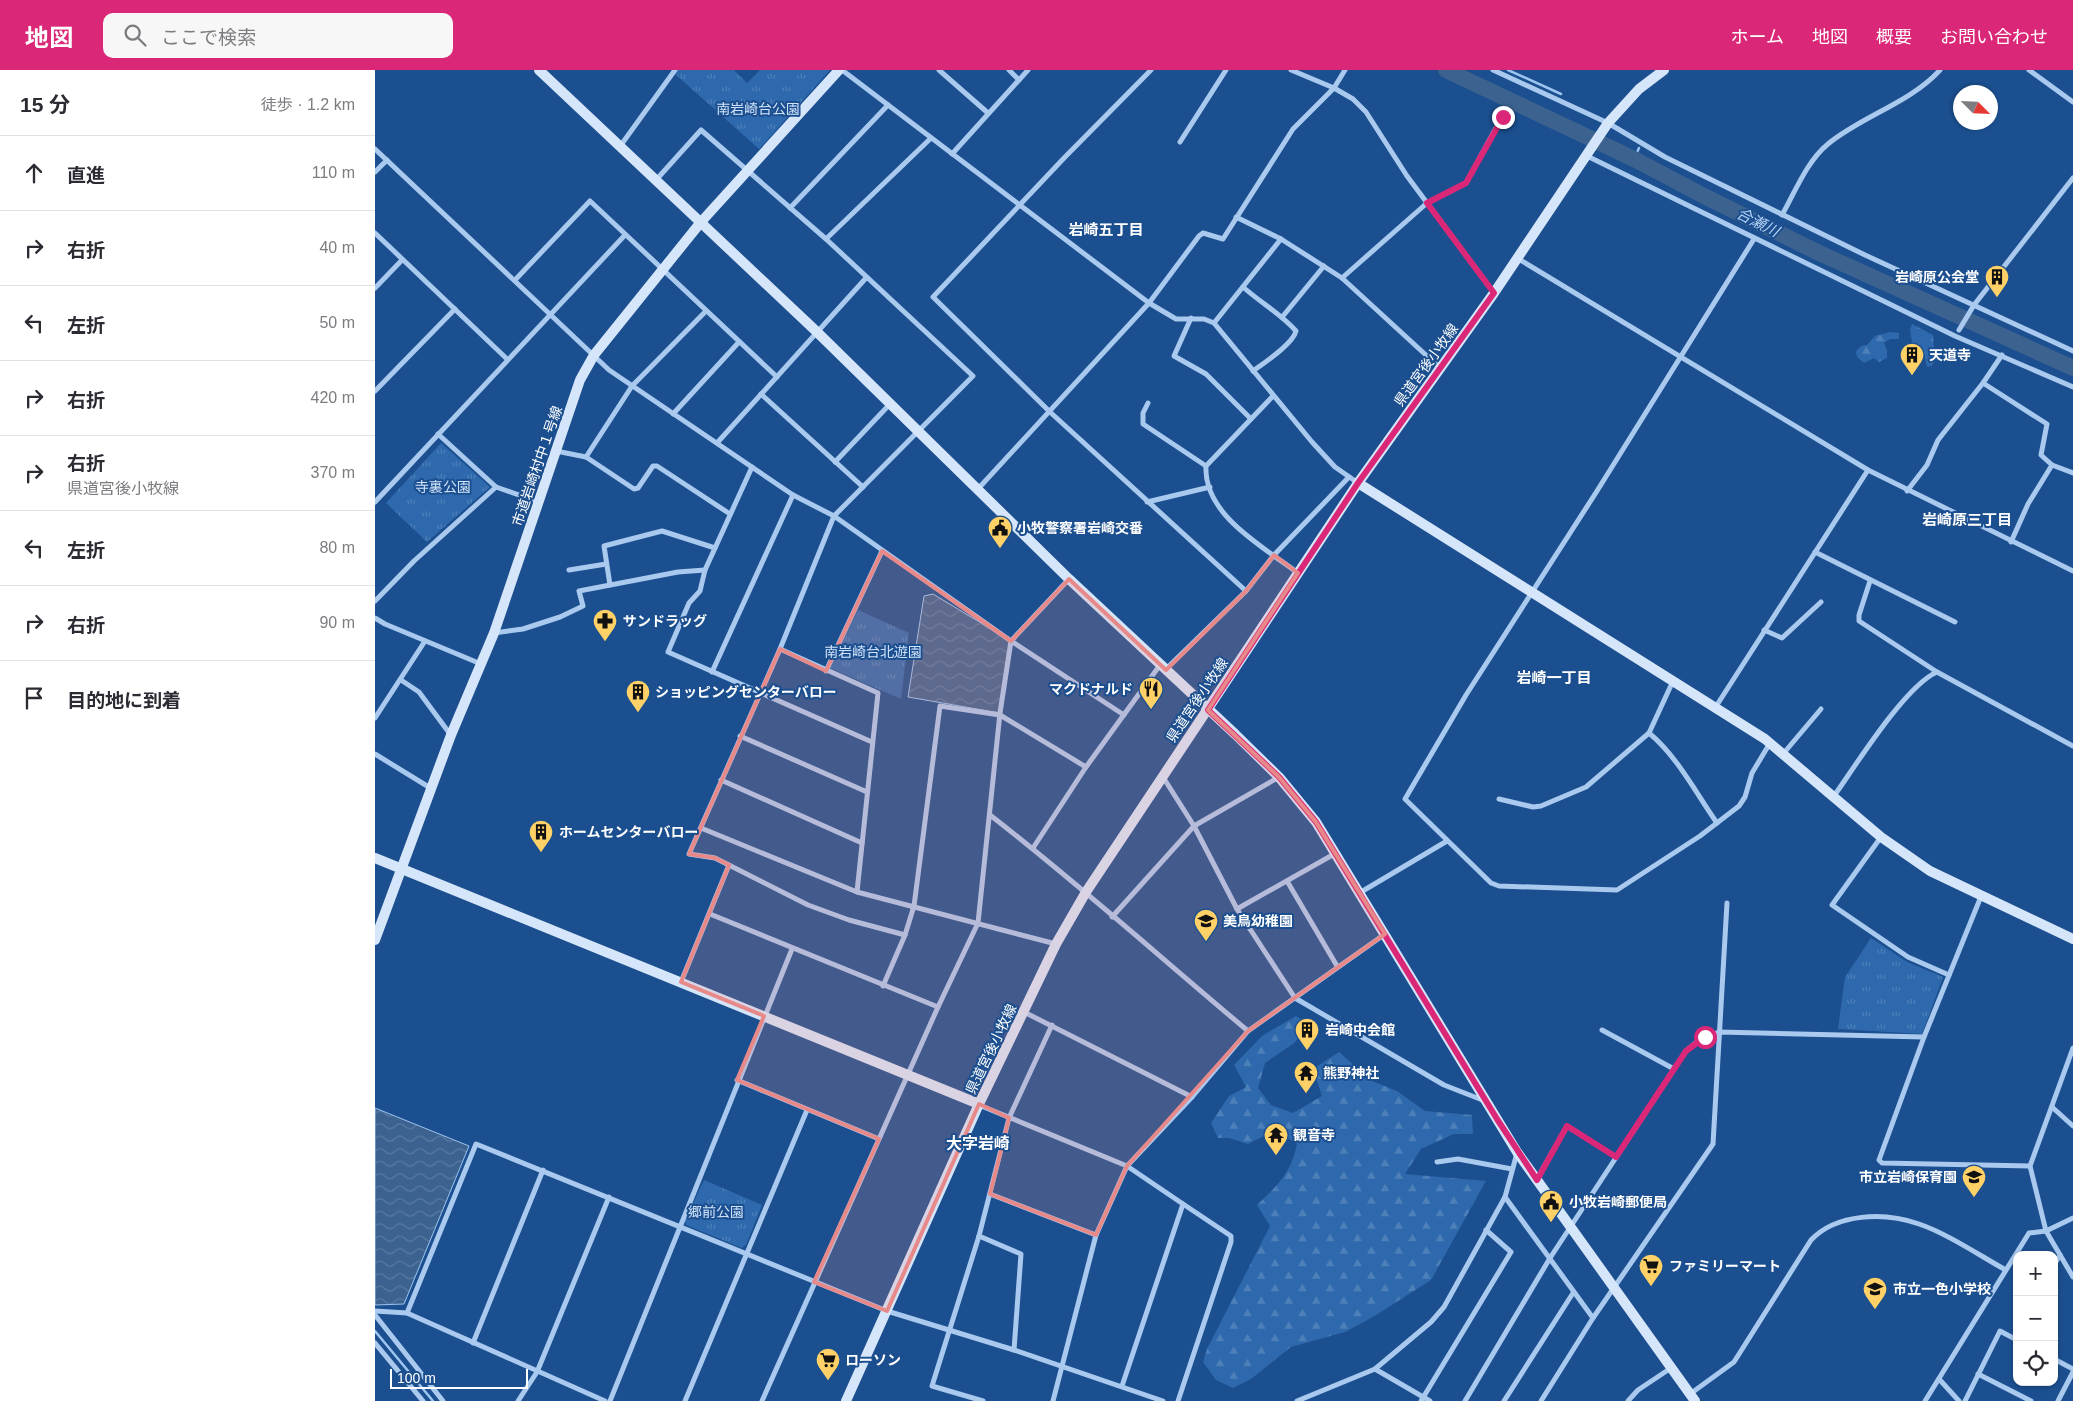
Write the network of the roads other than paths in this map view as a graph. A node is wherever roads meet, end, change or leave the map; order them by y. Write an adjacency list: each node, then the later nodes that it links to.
1 (539, 70): 24 (street)
2 (675, 70): 24 (street)
3 (841, 70): 18 (street); 29 (street, 市道岩崎村中１号線)
4 (939, 70): 19 (street)
5 (1009, 70): 15 (street)
6 (1028, 70): 15 (street)
7 (1151, 70): 34 (street)
8 (1226, 70): 23 (street)
9 (1291, 70): 16 (street)
10 (1345, 70): 16 (street)
11 (1493, 70): 21 (street)
12 (1664, 70): 21 (street, 県道宮後小牧線)
13 (1940, 70): 36 (street)
14 (2029, 70): 17 (street)
15 (1019, 80): 19 (street)
16 (1334, 88): 33 (street); 37 (street)
17 (2073, 102)
18 (888, 105): 22 (street); 35 (street)
19 (988, 113): 26 (street)
20 (1503, 117): 33 (street)
21 (1606, 126): 27 (street, 県道宮後小牧線); 36 (street)
22 (931, 138): 26 (street); 41 (street)
23 (1180, 142)
24 (621, 145): 32 (street)
25 (375, 149): 28 (street)
26 (952, 154): 34 (street)
27 (1587, 156): 43 (street); 44 (street, 県道宮後小牧線)
28 (387, 160): 30 (street); 50 (street)
29 (749, 170): 32 (street); 35 (street); 38 (street, 市道岩崎村中１号線)
30 (375, 172)
31 (2073, 178): 55 (street)
32 (656, 180): 38 (street)
33 (1427, 203): 49 (street); 53 (street)
34 (1020, 206): 54 (street); 81 (street)
35 (790, 208): 41 (street)
36 (1782, 215): 55 (street)
37 (1236, 217): 42 (street); 54 (street)
38 (701, 222): 47 (street, 市道岩崎村中１号線); 63 (street)
39 (375, 233): 45 (street)
40 (625, 235): 47 (street); 50 (street); 58 (street)
41 (827, 239): 48 (street)
42 (1281, 239): 46 (street); 51 (street)
43 (1754, 239): 67 (street); 68 (street)
44 (1517, 258): 53 (street, 県道宮後小牧線); 68 (street)
45 (402, 260): 52 (street); 56 (street)
46 (1324, 266): 49 (street); 59 (street)
47 (662, 270): 57 (street); 66 (street, 市道岩崎村中１号線)
48 (866, 278): 63 (street); 84 (street)
49 (1341, 278): 70 (street)
50 (515, 280): 58 (street)
51 (1243, 287): 59 (street); 61 (street)
52 (375, 288)
53 (1494, 293): 70 (street, 県道宮後小牧線)
54 (1149, 303): 60 (street); 81 (street)
55 (1974, 305): 62 (street); 65 (street)
56 (455, 309): 69 (street); 76 (street)
57 (706, 311): 64 (street); 74 (street)
58 (549, 314): 66 (street); 69 (street)
59 (1283, 316): 71 (street)
60 (1191, 318): 61 (street); 83 (street)
61 (1214, 323): 71 (street)
62 (1959, 330)
63 (817, 332): 72 (street); 79 (street)
64 (739, 342): 72 (street); 82 (street)
65 (2073, 351)
66 (594, 355): 74 (street); 87 (street, 市道岩崎村中１号線)
67 (2001, 355): 73 (street); 75 (street)
68 (1680, 357): 93 (street); 122 (street)
69 (507, 359): 85 (street)
70 (1441, 368): 96 (street, 県道宮後小牧線)
71 (1253, 372): 78 (street)
72 (777, 377): 77 (street)
73 (1983, 383): 90 (street); 101 (street)
74 (632, 386): 82 (street); 88 (street)
75 (2073, 386)
76 (375, 391)
77 (761, 394): 86 (street); 89 (street)
78 (1273, 396): 83 (street); 95 (street)
79 (890, 403): 84 (street); 89 (street)
80 (1148, 403): 91 (street)
81 (1050, 412): 100 (street); 105 (street)
82 (673, 414): 86 (street)
83 (1251, 419): 91 (street)
84 (919, 431): 98 (street); 100 (street)
85 (438, 434): 97 (street); 103 (street)
86 (717, 443): 92 (street)
87 (556, 451): 88 (street); 104 (street, 市道岩崎村中１号線)
88 (586, 457): 106 (street)
89 (835, 462): 98 (street)
90 (2052, 465): 94 (street); 108 (street)
91 (1206, 466): 99 (street)
92 (752, 467): 102 (street); 106 (street)
93 (1868, 470): 101 (street); 111 (street)
94 (2073, 473)
95 (1349, 478): 96 (street); 112 (street)
96 (1358, 483): 117 (street, 県道宮後小牧線); 122 (street)
97 (496, 487): 104 (street); 123 (street)
98 (863, 487): 107 (street)
99 (1210, 487): 105 (street); 112 (street)
100 (977, 490): 118 (street)
101 (1907, 491): 108 (street)
102 (793, 495): 107 (street); 135 (street)
103 (375, 502)
104 (540, 502): 128 (street, 市道岩崎村中１号線)
105 (1147, 502): 121 (street)
106 (730, 514): 109 (street)
107 (834, 516): 110 (street); 131 (street)
108 (2011, 542): 116 (street)
109 (715, 548): 113 (street); 115 (street)
110 (883, 551): 130 (street); 134 (street)
111 (1815, 552): 119 (street); 127 (street)
112 (1274, 555): 117 (street); 121 (street)
113 (607, 564): 114 (street); 120 (street)
114 (569, 570)
115 (705, 570): 120 (street); 135 (street)
116 (2073, 571)
117 (1298, 573): 142 (street, 県道宮後小牧線)
118 (1069, 579): 130 (street); 133 (street)
119 (1870, 581): 126 (street); 136 (street)
120 (610, 585): 128 (street)
121 (1246, 591): 133 (street)
122 (1532, 594): 138 (street); 167 (street)
123 (375, 601)
124 (1821, 602): 127 (street)
125 (375, 618): 129 (street)
126 (1955, 622)
127 (1764, 630): 140 (street)
128 (493, 633): 132 (street, 市道岩崎村中１号線)
129 (425, 641): 132 (street); 137 (street)
130 (1011, 641): 143 (street); 144 (street)
131 (779, 649): 134 (street); 139 (street)
132 (481, 664): 147 (street, 市道岩崎村中１号線)
133 (1163, 667): 142 (street); 143 (street)
134 (826, 671): 149 (street)
135 (712, 672): 139 (street)
136 (1937, 672): 151 (street); 160 (street)
137 (401, 680): 145 (street); 147 (street)
138 (1673, 682): 140 (street); 146 (street)
139 (760, 692): 148 (street); 149 (street)
140 (1715, 708): 150 (street)
141 (1821, 709): 153 (street)
142 (1208, 710): 155 (street, 県道宮後小牧線); 156 (street)
143 (1124, 715): 154 (street)
144 (999, 716): 154 (street); 162 (street); 180 (street)
145 (375, 718)
146 (1649, 733): 161 (street); 163 (street)
147 (451, 736): 158 (street, 市道岩崎村中１号線)
148 (740, 736): 157 (street); 159 (street)
149 (872, 742): 159 (street)
150 (1771, 743): 153 (street); 163 (street)
151 (2073, 746)
152 (375, 754): 158 (street)
153 (1783, 754): 160 (street)
154 (1086, 767): 169 (street)
155 (1162, 775): 164 (street); 176 (street, 県道宮後小牧線)
156 (1279, 777): 164 (street); 170 (street)
157 (721, 780): 165 (street); 168 (street)
158 (432, 789): 173 (street, 市道岩崎村中１号線)
159 (867, 792): 168 (street)
160 (1835, 796): 166 (street)
161 (1499, 799)
162 (990, 815): 169 (street); 184 (street)
163 (1717, 823): 167 (street)
164 (1195, 826): 181 (street); 183 (street)
165 (701, 828): 172 (street); 175 (street)
166 (1881, 837): 178 (street); 192 (street)
167 (1447, 841): 177 (street)
168 (862, 842): 175 (street)
169 (1033, 848): 176 (street)
170 (1336, 854): 174 (street); 177 (street)
171 (375, 858): 173 (street)
172 (729, 865): 182 (street); 187 (street)
173 (401, 867): 185 (street, 市道岩崎村中１号線); 193 (street)
174 (1287, 881): 181 (street); 191 (street)
175 (857, 892): 180 (street)
176 (1086, 892): 183 (street); 189 (street, 県道宮後小牧線)
177 (1361, 892): 186 (street)
178 (1981, 894): 188 (street); 192 (street)
179 (1727, 902): 202 (street)
180 (914, 906): 184 (street); 187 (street)
181 (1237, 909): 195 (street)
182 (710, 914): 190 (street); 193 (street)
183 (1113, 917): 201 (street)
184 (978, 923): 189 (street); 196 (street)
185 (376, 934)
186 (1385, 934): 191 (street); 209 (street)
187 (905, 935): 194 (street)
188 (2073, 939)
189 (1056, 944): 197 (street, 県道宮後小牧線)
190 (792, 949): 194 (street); 198 (street)
191 (1337, 966): 195 (street)
192 (1949, 975): 203 (street)
193 (681, 982): 198 (street)
194 (883, 986): 196 (street)
195 (1295, 998): 201 (street); 209 (street)
196 (938, 1007): 206 (street)
197 (1024, 1012): 199 (street); 210 (street, 県道宮後小牧線)
198 (764, 1016): 206 (street); 207 (street)
199 (1052, 1025): 208 (street); 213 (street)
200 (1602, 1030): 205 (street)
201 (1248, 1031): 208 (street)
202 (1719, 1032): 203 (street); 205 (street); 242 (street)
203 (1924, 1038): 220 (street)
204 (2073, 1048): 211 (street)
205 (1675, 1069): 217 (street)
206 (909, 1075): 210 (street); 215 (street)
207 (737, 1080): 212 (street); 229 (street)
208 (1192, 1097): 219 (street)
209 (1488, 1102): 216 (street)
210 (979, 1104): 213 (street); 244 (street, 県道宮後小牧線)
211 (2052, 1107): 214 (street); 220 (street)
212 (807, 1110): 215 (street); 235 (street)
213 (1009, 1118): 219 (street); 224 (street)
214 (2073, 1126)
215 (879, 1139): 241 (street)
216 (1517, 1152): 221 (street); 223 (street)
217 (1616, 1157): 223 (street); 230 (street)
218 (1437, 1162): 221 (street)
219 (1127, 1166): 227 (street); 233 (street)
220 (2030, 1166): 232 (street)
221 (1512, 1168): 226 (street)
222 (543, 1170): 225 (street); 246 (street); 251 (street)
223 (1537, 1180): 230 (street)
224 (990, 1194): 233 (street); 234 (street)
225 (609, 1197): 229 (street); 258 (street)
226 (1505, 1197): 231 (street); 237 (street)
227 (1183, 1204): 261 (street); 275 (street)
228 (2073, 1218): 232 (street)
229 (678, 1228): 235 (street); 268 (street)
230 (1570, 1228): 237 (street); 242 (street)
231 (1487, 1230): 256 (street); 263 (street)
232 (2046, 1231): 236 (street); 239 (street)
233 (1096, 1235): 254 (street)
234 (979, 1236): 248 (street); 252 (street)
235 (747, 1254): 241 (street); 269 (street)
236 (2060, 1255): 238 (street); 240 (street)
237 (1550, 1258): 243 (street); 278 (street)
238 (2058, 1258)
239 (2004, 1269): 260 (street); 262 (street)
240 (2073, 1277)
241 (815, 1282): 244 (street); 270 (street)
242 (1613, 1287): 247 (street); 255 (street)
243 (1573, 1293): 247 (street); 279 (street)
244 (887, 1311): 248 (street); 271 (street, 県道宮後小牧線)
245 (375, 1313): 246 (street); 266 (street)
246 (407, 1313): 251 (street)
247 (1593, 1318): 280 (street)
248 (950, 1332): 252 (street); 272 (street)
249 (2013, 1338): 259 (street)
250 (375, 1343): 265 (street)
251 (473, 1343): 258 (street)
252 (1014, 1350): 254 (street)
253 (2058, 1362): 257 (street)
254 (1063, 1368): 261 (street); 273 (street)
255 (1671, 1368): 262 (street); 281 (street)
256 (1375, 1369): 263 (street); 276 (street)
257 (2073, 1371): 286 (street)
258 (537, 1372): 264 (street); 267 (street)
259 (1978, 1374): 284 (street); 285 (street)
260 (1939, 1379): 282 (street); 283 (street)
261 (1122, 1386): 274 (street)
262 (1693, 1398)
263 (1423, 1399): 277 (street)
264 (521, 1400)
265 (423, 1401)
266 (443, 1401)
267 (605, 1401)
268 (610, 1401)
269 (685, 1401)
270 (762, 1401)
271 (846, 1401)
272 (983, 1401)
273 (1053, 1401)
274 (1163, 1401)
275 (1178, 1401)
276 (1297, 1401)
277 (1430, 1401)
278 (1465, 1401)
279 (1505, 1401)
280 (1542, 1401)
281 (1629, 1401)
282 (1925, 1401)
283 (1959, 1401)
284 (1965, 1401)
285 (2031, 1401)
286 (2058, 1401)

